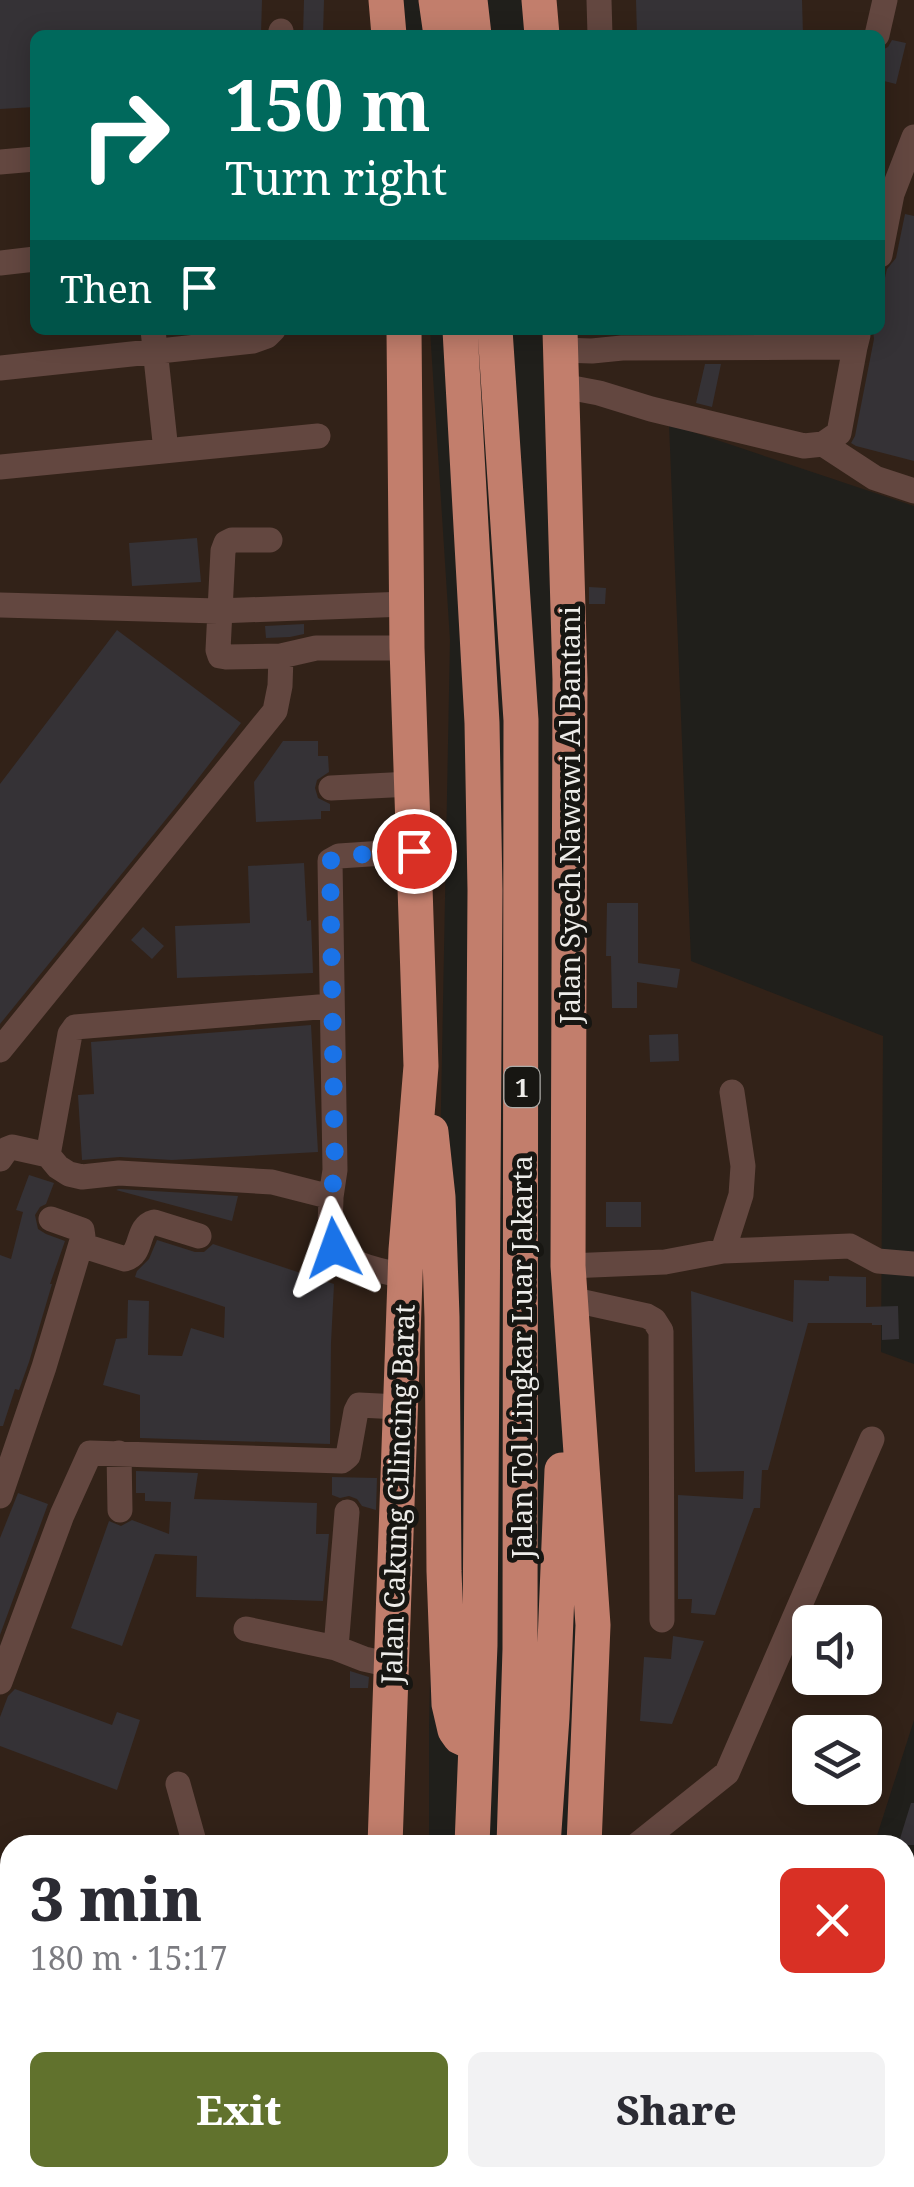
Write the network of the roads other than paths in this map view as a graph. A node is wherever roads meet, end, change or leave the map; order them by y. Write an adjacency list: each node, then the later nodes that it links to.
1 (386, 0): 7 (highway)
2 (436, 0): 8 (highway)
3 (470, 0): 9 (highway)
4 (539, 0): 10 (highway)
5 (599, 0): 11 (street)
6 (886, 0): 12 (street)
7 (389, 30)
8 (439, 30)
9 (473, 30)
10 (542, 30)
11 (600, 30)
12 (878, 30)
13 (904, 155): 14 (street)
14 (885, 230)
15 (30, 260): 16 (street)
16 (0, 263)
17 (268, 335): 23 (street)
18 (404, 335): 32 (highway)
19 (460, 335): 67 (highway, Jalan Tol Lingkar Luar Jakarta / 1)
20 (495, 335): 72 (highway, Jalan Tol Lingkar Luar Jakarta / 1)
21 (857, 338): 22 (street); 27 (street)
22 (560, 340): 25 (highway, Jalan Syech Nawawi Al Bantani)
23 (154, 341): 24 (street); 28 (street)
24 (0, 368)
25 (562, 386): 27 (street); 55 (highway, Jalan Syech Nawawi Al Bantani)
26 (318, 436): 28 (street)
27 (823, 444): 30 (street)
28 (166, 451): 29 (street)
29 (0, 467)
30 (914, 490)
31 (270, 540): 35 (street)
32 (406, 604): 33 (street); 37 (highway, Jalan Cakung Cilincing Barat)
33 (365, 605): 35 (street); 36 (street)
34 (0, 606): 35 (street)
35 (218, 611): 38 (street)
36 (365, 648): 37 (street); 38 (street)
37 (407, 648): 39 (highway, Jalan Cakung Cilincing Barat)
38 (281, 656): 43 (street)
39 (412, 784): 40 (street); 41 (highway, Jalan Cakung Cilincing Barat)
40 (330, 788)
41 (400, 852): 42 (street); 44 (highway, Jalan Cakung Cilincing Barat)
42 (331, 1006): 46 (street); 48 (street)
43 (0, 1050)
44 (421, 1066): 54 (highway, Jalan Cakung Cilincing Barat); 67 (highway)
45 (732, 1092): 52 (street)
46 (48, 1155): 47 (street); 48 (street)
47 (0, 1160)
48 (331, 1196): 54 (street)
49 (51, 1220): 51 (street)
50 (199, 1236): 51 (street)
51 (81, 1245): 59 (street)
52 (723, 1251): 53 (street); 55 (street)
53 (914, 1264)
54 (405, 1276): 56 (highway, Jalan Cakung Cilincing Barat)
55 (569, 1283): 62 (street); 73 (highway); 74 (highway)
56 (399, 1406): 58 (street); 65 (highway, Jalan Cakung Cilincing Barat)
57 (872, 1439): 75 (street)
58 (119, 1453): 60 (street); 66 (street)
59 (0, 1496)
60 (120, 1510)
61 (347, 1512): 64 (street)
62 (662, 1620)
63 (246, 1629): 64 (street)
64 (336, 1648): 65 (street)
65 (391, 1665): 70 (highway, Jalan Cakung Cilincing Barat)
66 (0, 1682)
67 (475, 1744): 71 (highway, Jalan Tol Lingkar Luar Jakarta / 1)
68 (178, 1784): 69 (street)
69 (192, 1835)
70 (385, 1835)
71 (472, 1835)
72 (514, 1835)
73 (544, 1835)
74 (584, 1835)
75 (650, 1835)

